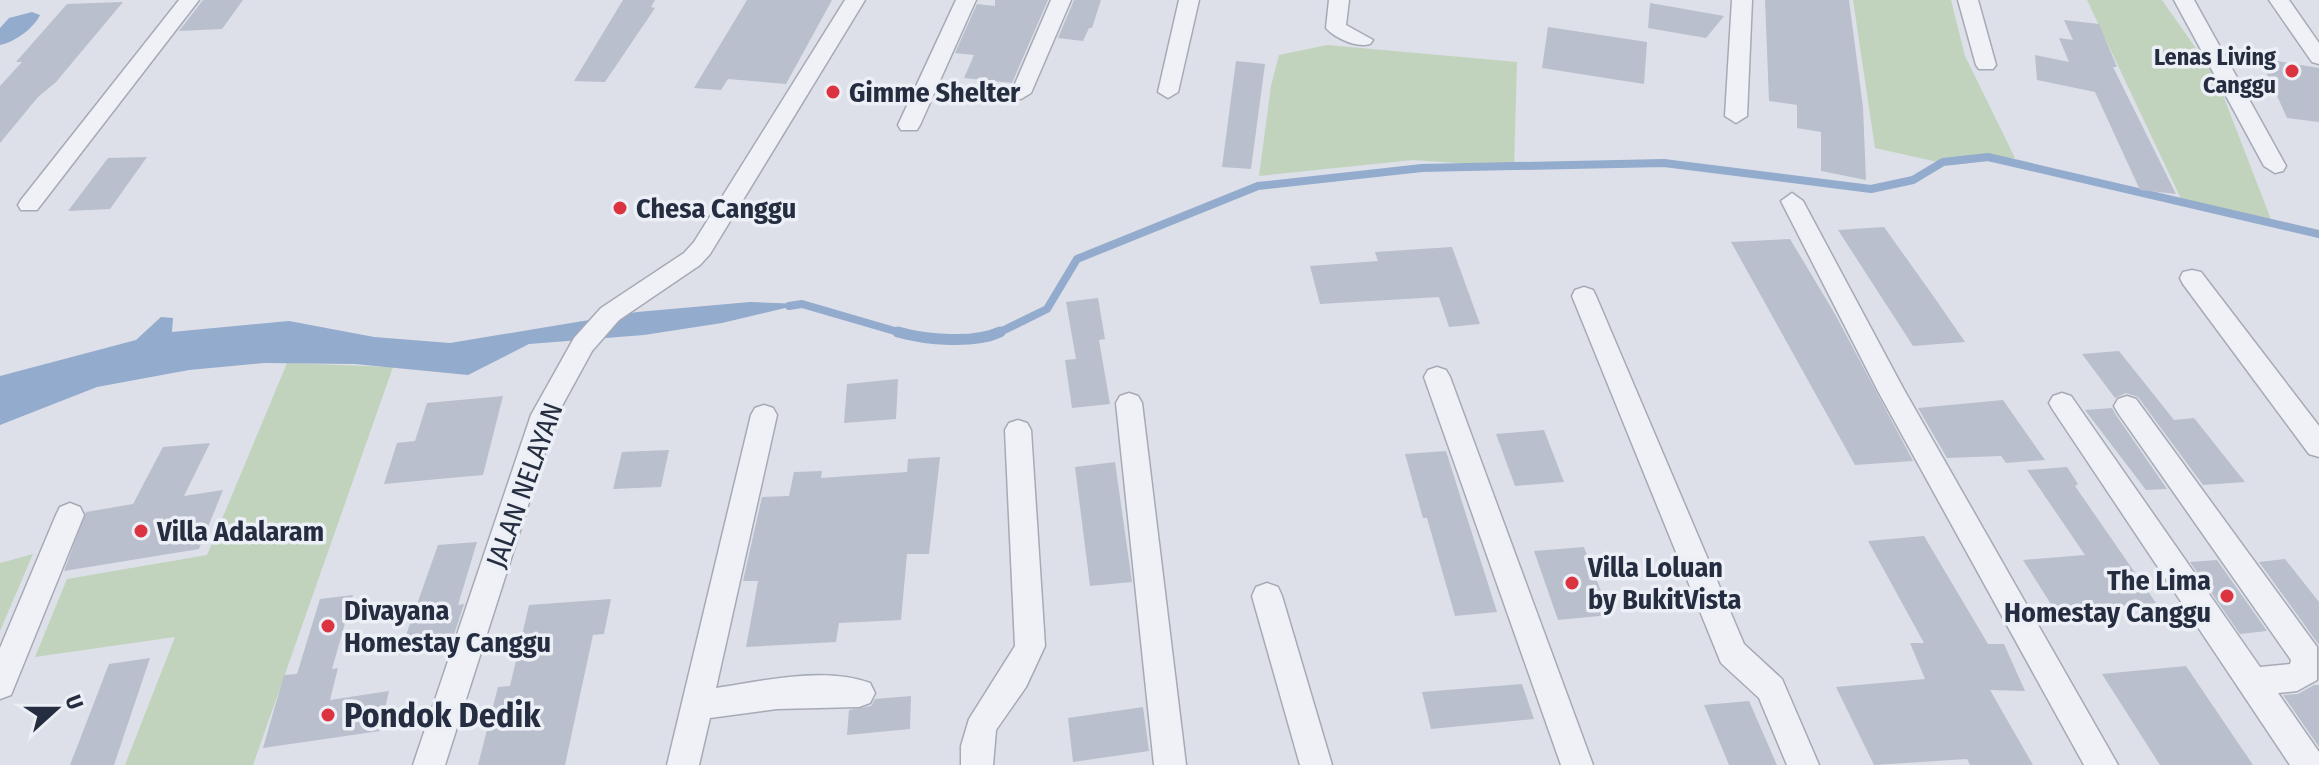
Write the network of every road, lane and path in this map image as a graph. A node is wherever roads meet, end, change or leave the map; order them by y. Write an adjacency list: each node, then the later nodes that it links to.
1 (189, 0): 20 (street)
2 (855, 0): 36 (street, JALAN NELAYAN)
3 (966, 0): 17 (street)
4 (1061, 0): 15 (street)
5 (1189, 0): 14 (street)
6 (1339, 0): 11 (street)
7 (1742, 0): 16 (street)
8 (1968, 0): 13 (street)
9 (2184, 0): 18 (street)
10 (2279, 0): 12 (street)
11 (1363, 40)
12 (2319, 58)
13 (1986, 65)
14 (1168, 92)
15 (1021, 93)
16 (1736, 116)
17 (909, 125)
18 (2275, 166)
19 (1792, 201): 43 (street)
20 (29, 205)
21 (2192, 278): 29 (street)
22 (1584, 296): 42 (street)
23 (1437, 377): 41 (street)
24 (1129, 403): 39 (street)
25 (2062, 403): 32 (street)
26 (2127, 406): 32 (street)
27 (764, 415): 35 (street)
28 (1018, 430): 38 (street)
29 (2319, 446)
30 (70, 515): 33 (street)
31 (1267, 596): 40 (street)
32 (2252, 682): 44 (street)
33 (0, 685)
34 (859, 693): 35 (street)
35 (696, 706): 37 (street)
36 (429, 765)
37 (683, 765)
38 (977, 765)
39 (1170, 765)
40 (1316, 765)
41 (1577, 765)
42 (1803, 765)
43 (2102, 765)
44 (2309, 765)

